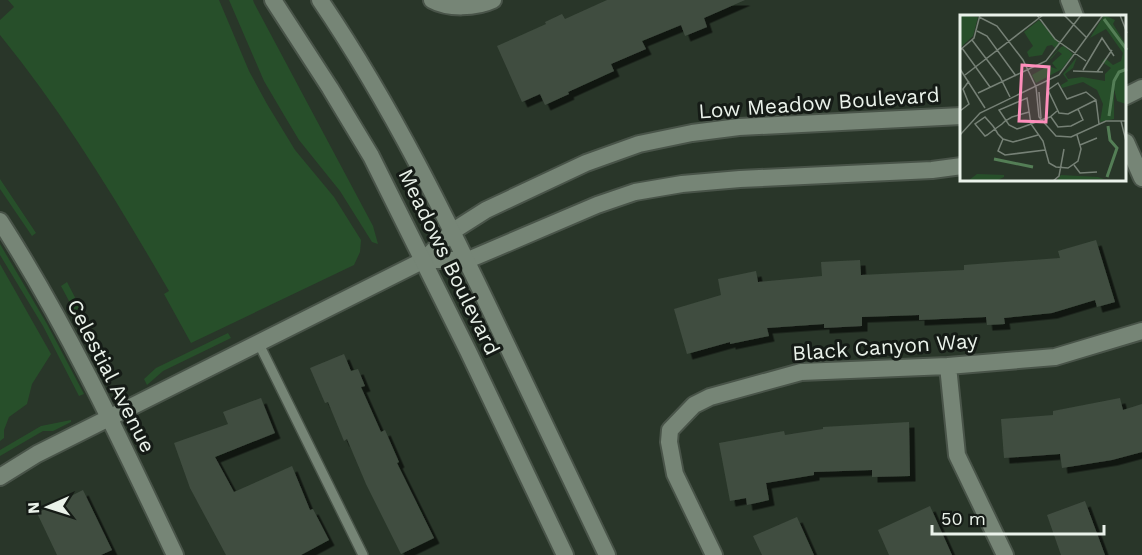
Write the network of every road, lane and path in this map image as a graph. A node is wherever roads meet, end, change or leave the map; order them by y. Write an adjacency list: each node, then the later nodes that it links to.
1 (273, 0): 15 (street, Meadows Boulevard)
2 (320, 0): 14 (street, Meadows Boulevard)
3 (432, 0): 4 (street)
4 (493, 0)
5 (1069, 0): 6 (street)
6 (1075, 15)
7 (1142, 88): 8 (street)
8 (1127, 95)
9 (960, 116): 14 (street, Low Meadow Boulevard)
10 (1127, 146): 12 (street)
11 (960, 166): 16 (street, Low Meadow Boulevard)
12 (1142, 178)
13 (0, 221): 20 (street, Celestial Avenue)
14 (453, 231): 15 (street, Low Meadow Boulevard); 16 (street, Meadows Boulevard)
15 (423, 260): 16 (street, Low Meadow Boulevard); 18 (street, Low Meadow Boulevard); 24 (street, Meadows Boulevard)
16 (468, 260): 25 (street, Meadows Boulevard)
17 (1142, 331): 19 (street, Black Canyon Way)
18 (258, 342): 20 (street, Low Meadow Boulevard); 23 (lane)
19 (948, 366): 26 (street, Black Canyon Way); 27 (street)
20 (110, 417): 21 (street, Low Meadow Boulevard); 22 (street, Celestial Avenue)
21 (0, 477)
22 (171, 554)
23 (363, 555)
24 (565, 555)
25 (607, 555)
26 (714, 555)
27 (1005, 555)

